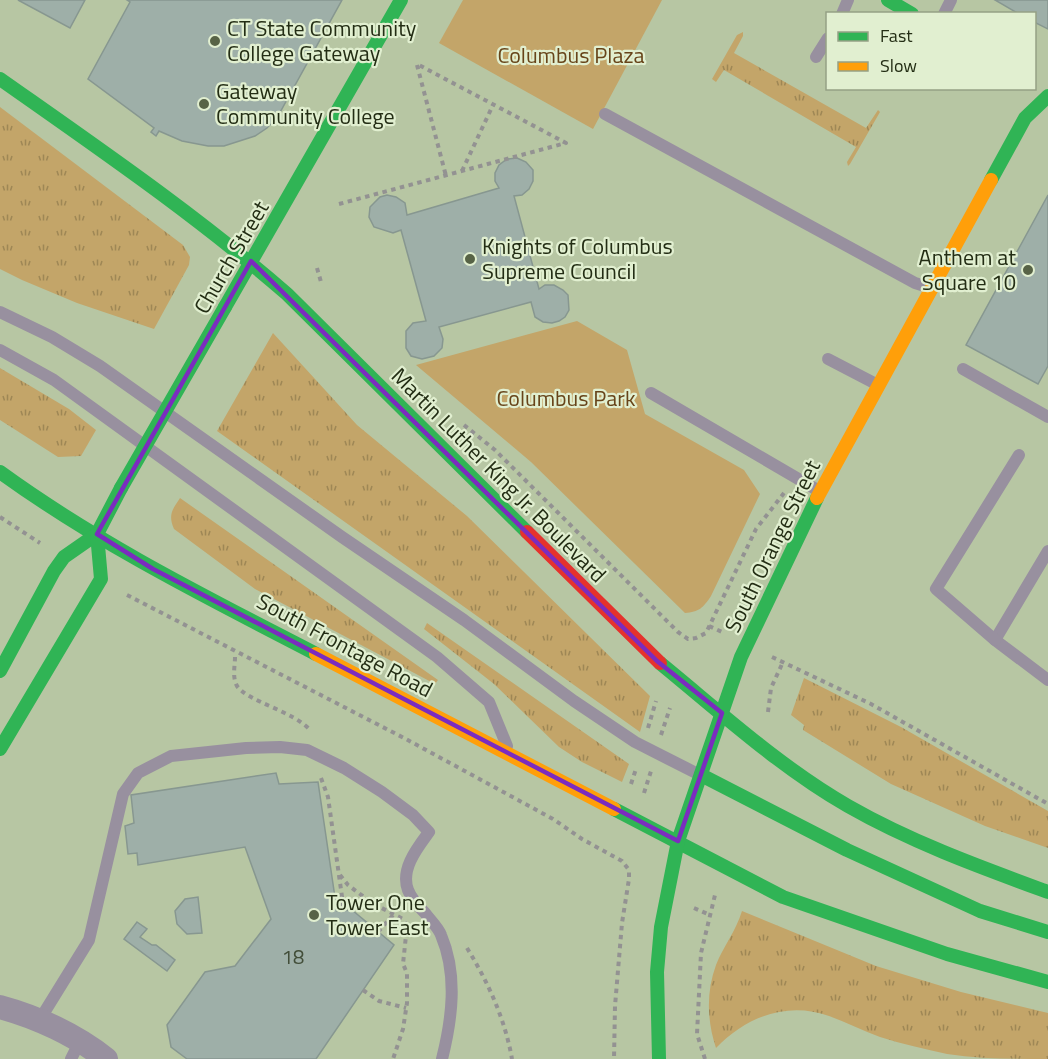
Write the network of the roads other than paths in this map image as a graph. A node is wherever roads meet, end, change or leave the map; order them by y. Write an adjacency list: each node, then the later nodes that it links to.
1 (401, 0): 9 (main road, Church Street)
2 (888, 0): 3 (main road)
3 (909, 12)
4 (826, 41): 5 (lane)
5 (816, 57)
6 (0, 79): 9 (main road, Martin Luther King Jr. Boulevard)
7 (1046, 90): 10 (main road, South Orange Street)
8 (605, 114): 10 (lane)
9 (251, 261): 21 (main road, Church Street, bridge); 26 (main road, Martin Luther King Jr. Boulevard)
10 (932, 289): 15 (main road, South Orange Street)
11 (0, 312): 29 (lane)
12 (0, 350): 28 (lane)
13 (828, 359): 15 (lane)
14 (963, 369): 17 (lane)
15 (879, 386): 20 (main road, South Orange Street)
16 (651, 393): 20 (lane)
17 (1048, 417)
18 (1019, 455): 23 (lane)
19 (0, 472): 21 (main road, South Frontage Road)
20 (820, 491): 26 (main road, South Orange Street)
21 (97, 534): 24 (main road); 27 (main road); 28 (main road, South Frontage Road)
22 (1048, 551): 23 (lane)
23 (995, 640): 25 (lane)
24 (0, 671)
25 (1048, 680)
26 (722, 713): 29 (main road, South Orange Street); 31 (main road, Martin Luther King Jr. Boulevard)
27 (0, 749)
28 (510, 756): 30 (main road, South Frontage Road)
29 (701, 776): 30 (main road, South Orange Street); 32 (main road)
30 (678, 841): 33 (main road, South Frontage Road); 39 (main road, South Orange Street)
31 (1048, 892)
32 (1048, 932)
33 (1048, 982)
34 (0, 1007): 35 (street)
35 (39, 1021): 36 (street); 38 (lane)
36 (75, 1050): 37 (street)
37 (106, 1059)
38 (442, 1059)
39 (659, 1059)

